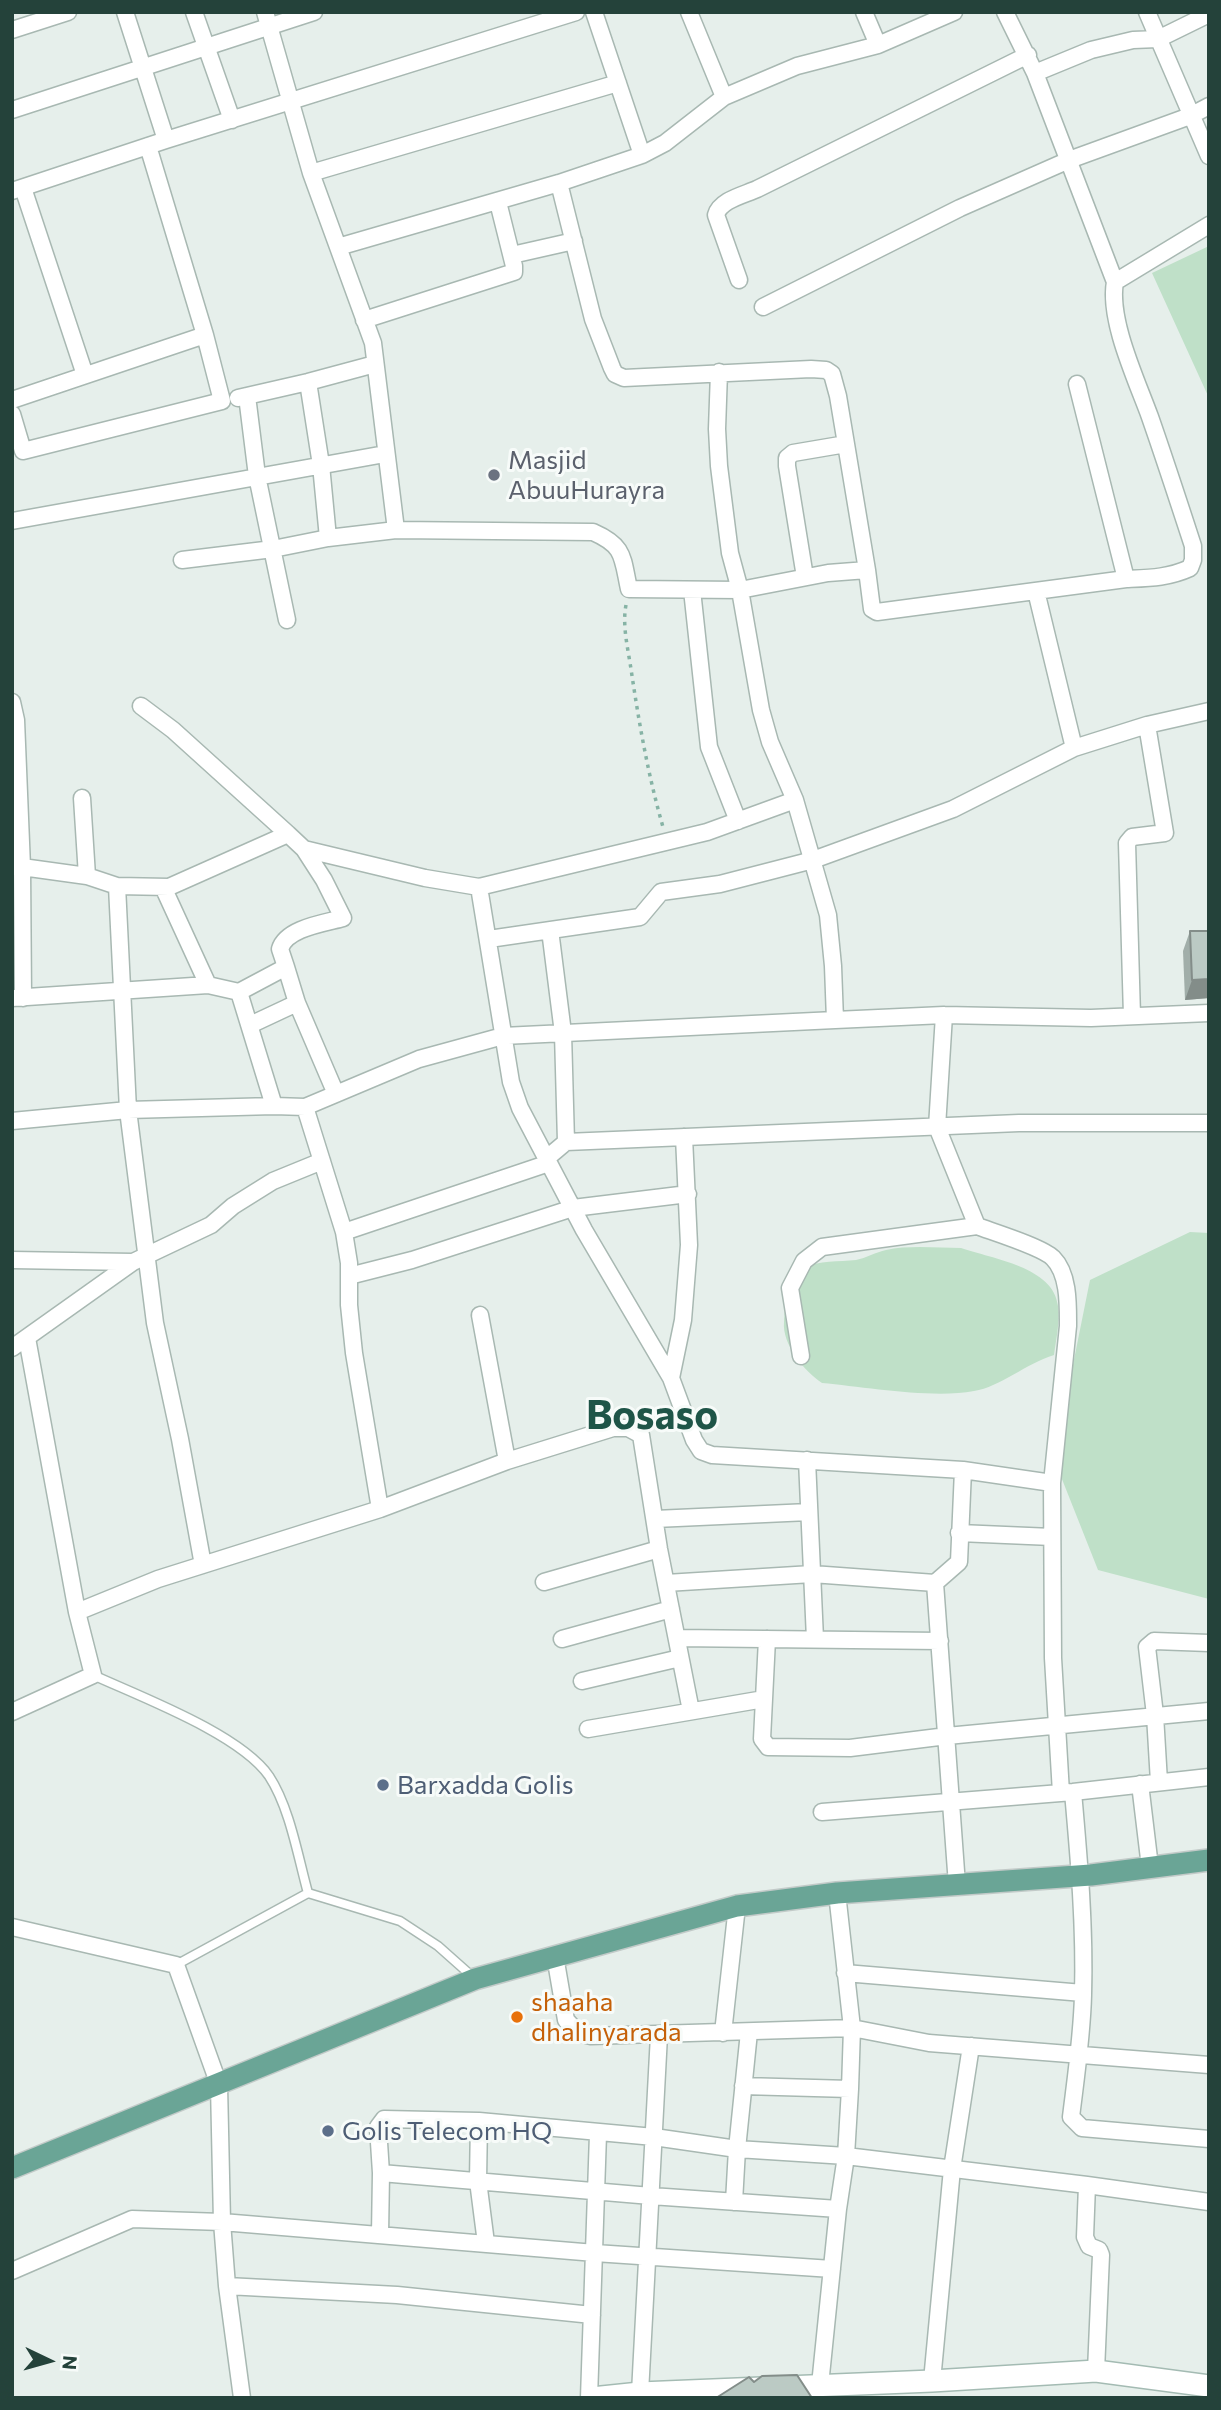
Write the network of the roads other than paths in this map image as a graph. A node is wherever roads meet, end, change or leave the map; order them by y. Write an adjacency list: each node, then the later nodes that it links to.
1 (68, 12): 14 (street)
2 (125, 12): 19 (street)
3 (194, 12): 17 (street)
4 (314, 12): 13 (street)
5 (576, 12): 23 (street)
6 (594, 12): 21 (street)
7 (690, 12): 22 (street)
8 (864, 12): 16 (street)
9 (954, 12): 16 (street)
10 (1005, 12): 18 (street)
11 (1147, 12): 15 (street)
12 (1209, 14): 15 (street)
13 (267, 19): 17 (street); 23 (street)
14 (14, 24)
15 (1158, 39): 20 (street); 26 (street)
16 (877, 46): 22 (street)
17 (206, 47): 19 (street); 27 (street)
18 (1028, 55): 20 (street); 41 (street)
19 (142, 69): 25 (street); 28 (street)
20 (1035, 73): 32 (street)
21 (618, 83): 30 (street); 33 (street)
22 (724, 97): 30 (street)
23 (291, 103): 27 (street); 33 (street)
24 (1209, 106): 26 (street)
25 (12, 110)
26 (1190, 116): 31 (street); 32 (street)
27 (232, 120): 28 (street)
28 (166, 140): 29 (street)
29 (148, 146): 35 (street); 45 (street)
30 (642, 155): 34 (street)
31 (1209, 156)
32 (1069, 160): 42 (street); 43 (street)
33 (311, 173): 39 (street)
34 (559, 183): 36 (street); 38 (street)
35 (18, 189): 48 (street)
36 (498, 202): 39 (street); 40 (street)
37 (1209, 225): 42 (street)
38 (574, 241): 40 (street); 47 (street)
39 (338, 247): 44 (street)
40 (512, 256): 44 (street)
41 (739, 280)
42 (1115, 282): 66 (street)
43 (763, 307)
44 (364, 320): 46 (street)
45 (205, 335): 48 (street); 53 (street)
46 (375, 364): 49 (street); 56 (street)
47 (719, 372): 55 (street); 68 (street)
48 (85, 375): 52 (street)
49 (308, 382): 51 (street); 57 (street)
50 (1077, 384): 66 (street)
51 (247, 396): 53 (street); 58 (street)
52 (12, 400)
53 (222, 401): 54 (street)
54 (12, 414)
55 (846, 444): 64 (street); 65 (street)
56 (385, 454): 57 (street); 60 (street)
57 (321, 465): 58 (street); 61 (street)
58 (257, 476): 59 (street); 62 (street)
59 (12, 521)
60 (396, 530): 61 (street); 67 (street)
61 (328, 538): 62 (street)
62 (273, 549): 63 (street); 70 (street)
63 (182, 560)
64 (867, 570): 65 (street); 69 (street)
65 (805, 577): 68 (street)
66 (1126, 579): 69 (street)
67 (692, 590): 68 (street); 78 (street)
68 (740, 590): 77 (street)
69 (1036, 591): 75 (street)
70 (287, 620)
71 (12, 702): 82 (street)
72 (141, 706): 79 (street)
73 (1209, 711): 74 (street)
74 (1147, 725): 75 (street); 97 (street)
75 (1074, 748): 81 (street)
76 (82, 799): 83 (street)
77 (795, 800): 78 (street); 81 (street)
78 (738, 821): 86 (street)
79 (288, 834): 80 (street); 85 (street)
80 (304, 849): 86 (street); 89 (street)
81 (813, 860): 87 (street); 98 (street)
82 (17, 867): 83 (street); 93 (street)
83 (87, 876): 84 (street)
84 (117, 886): 85 (street); 91 (street)
85 (163, 887): 90 (street)
86 (479, 887): 88 (street)
87 (550, 930): 88 (street); 100 (street)
88 (489, 939): 101 (street)
89 (286, 967): 92 (street); 94 (street)
90 (208, 985): 91 (street); 92 (street)
91 (122, 990): 93 (street); 105 (street)
92 (239, 992): 99 (street)
93 (18, 998)
94 (297, 1003): 99 (street); 102 (street)
95 (1209, 1013): 97 (street)
96 (944, 1015): 97 (street); 98 (street); 108 (street)
97 (1132, 1016)
98 (835, 1020): 100 (street)
99 (250, 1025): 103 (street)
100 (563, 1032): 101 (street); 110 (street)
101 (503, 1036): 102 (street); 111 (street)
102 (336, 1094): 104 (street)
103 (275, 1106): 104 (street); 105 (street)
104 (305, 1107): 112 (street)
105 (128, 1110): 106 (street); 117 (street)
106 (12, 1121)
107 (1209, 1124): 108 (street)
108 (937, 1127): 109 (street); 115 (street)
109 (684, 1137): 110 (street); 113 (street)
110 (566, 1142): 111 (street)
111 (548, 1160): 114 (street); 116 (street)
112 (322, 1161): 116 (street); 117 (street)
113 (688, 1194): 114 (street); 124 (street)
114 (573, 1208): 119 (street); 124 (street)
115 (977, 1226): 123 (street); 128 (street)
116 (344, 1232): 119 (street)
117 (141, 1258): 118 (street); 121 (street); 135 (street)
118 (12, 1259)
119 (349, 1276): 129 (street)
120 (480, 1315): 126 (street)
121 (27, 1338): 122 (street); 141 (street)
122 (12, 1348)
123 (801, 1356)
124 (671, 1378): 125 (street)
125 (807, 1460): 127 (street); 130 (street)
126 (507, 1461): 129 (street); 131 (street)
127 (963, 1470): 128 (street); 132 (street)
128 (1052, 1483): 133 (street)
129 (380, 1509): 135 (street)
130 (810, 1512): 131 (street); 136 (street)
131 (654, 1520): 134 (street)
132 (959, 1533): 133 (street); 139 (street)
133 (1052, 1537): 156 (street)
134 (659, 1549): 137 (street); 138 (street)
135 (203, 1565): 141 (street)
136 (812, 1574): 138 (street); 139 (street); 145 (street)
137 (544, 1582)
138 (666, 1583): 140 (street)
139 (935, 1583): 146 (street)
140 (671, 1609): 142 (street); 143 (street)
141 (77, 1612): 149 (street)
142 (677, 1638): 144 (street); 148 (street)
143 (562, 1639)
144 (767, 1639): 145 (street); 151 (street)
145 (815, 1639): 146 (street)
146 (940, 1641): 158 (street)
147 (1209, 1643): 155 (street)
148 (680, 1658): 150 (street); 152 (street)
149 (93, 1675): 154 (street); 169 (lane)
150 (582, 1681)
151 (764, 1699): 152 (street); 158 (street)
152 (691, 1711): 157 (street)
153 (1209, 1711): 155 (street)
154 (12, 1712)
155 (1155, 1715): 156 (street); 160 (street)
156 (1058, 1725): 158 (street); 162 (street)
157 (588, 1729)
158 (947, 1736): 163 (street)
159 (1209, 1777): 160 (street)
160 (1159, 1782): 161 (street)
161 (1140, 1784): 162 (street); 166 (street)
162 (1067, 1792): 163 (street); 167 (street)
163 (950, 1801): 164 (street); 168 (street)
164 (822, 1812)
165 (1209, 1860): 166 (main road)
166 (1150, 1867): 167 (main road)
167 (1080, 1875): 168 (main road); 177 (street)
168 (957, 1885): 170 (main road)
169 (308, 1893): 174 (lane); 176 (lane)
170 (837, 1893): 171 (main road); 175 (street)
171 (737, 1906): 173 (main road); 180 (street)
172 (12, 1927): 174 (street)
173 (555, 1956): 176 (main road); 181 (street)
174 (176, 1965): 185 (street)
175 (845, 1973): 177 (street); 178 (street)
176 (475, 1979): 185 (main road)
177 (1083, 1993): 183 (street)
178 (852, 2028): 179 (street); 182 (street); 187 (street)
179 (748, 2032): 180 (street); 186 (street)
180 (723, 2033): 181 (street)
181 (659, 2035): 190 (street)
182 (971, 2046): 183 (street); 195 (street)
183 (1079, 2056): 184 (street); 191 (street)
184 (1209, 2065)
185 (219, 2085): 194 (main road); 204 (street)
186 (743, 2085): 187 (street); 192 (street)
187 (850, 2089): 193 (street)
188 (480, 2121): 189 (street); 196 (street); 197 (street)
189 (598, 2134): 190 (street); 199 (street)
190 (654, 2137): 192 (street); 200 (street)
191 (1209, 2139)
192 (737, 2149): 193 (street); 201 (street)
193 (846, 2156): 195 (street); 203 (street)
194 (12, 2168)
195 (952, 2169): 198 (street); 214 (street)
196 (381, 2173): 197 (street); 205 (street)
197 (478, 2181): 199 (street); 206 (street)
198 (1087, 2185): 202 (street); 213 (street)
199 (597, 2192): 200 (street); 207 (street)
200 (651, 2196): 201 (street); 208 (street)
201 (734, 2202): 203 (street)
202 (1209, 2202)
203 (838, 2209): 209 (street)
204 (222, 2222): 205 (street); 210 (street); 211 (street)
205 (380, 2235): 206 (street)
206 (486, 2244): 207 (street)
207 (595, 2253): 208 (street); 212 (street)
208 (649, 2257): 209 (street); 217 (street)
209 (832, 2269): 215 (street)
210 (12, 2271)
211 (228, 2286): 212 (street); 219 (street)
212 (592, 2315): 220 (street)
213 (1096, 2371): 214 (street); 216 (street)
214 (932, 2381): 215 (street)
215 (820, 2385): 218 (street)
216 (1209, 2386)
217 (640, 2393): 218 (street); 220 (street)
218 (687, 2395)
219 (242, 2398)
220 (591, 2398)

